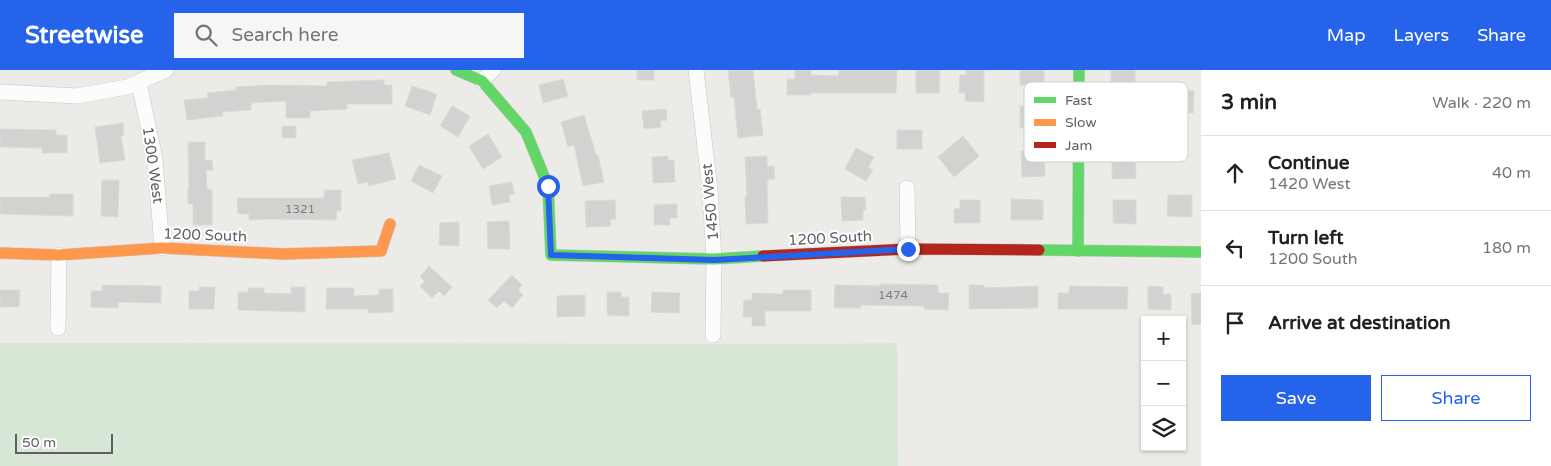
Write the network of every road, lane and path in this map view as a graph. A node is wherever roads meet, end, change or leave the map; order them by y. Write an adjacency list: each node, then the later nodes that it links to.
1 (166, 70): 5 (street)
2 (456, 70): 4 (street)
3 (696, 70): 16 (street, 1450 West)
4 (487, 75): 16 (street, 1200 South)
5 (139, 83): 6 (street); 10 (street, 1300 West)
6 (0, 92)
7 (1078, 162): 12 (street)
8 (907, 188): 11 (street)
9 (390, 224): 10 (street, 1200 South)
10 (162, 248): 15 (street, 1200 South)
11 (908, 249): 12 (street, 1200 South); 16 (street, 1200 South)
12 (1078, 251): 13 (street, 1200 South)
13 (1201, 252)
14 (0, 253): 15 (street, 1200 South)
15 (59, 255): 17 (street)
16 (714, 260): 18 (street, 1450 West)
17 (58, 328)
18 (713, 335)

